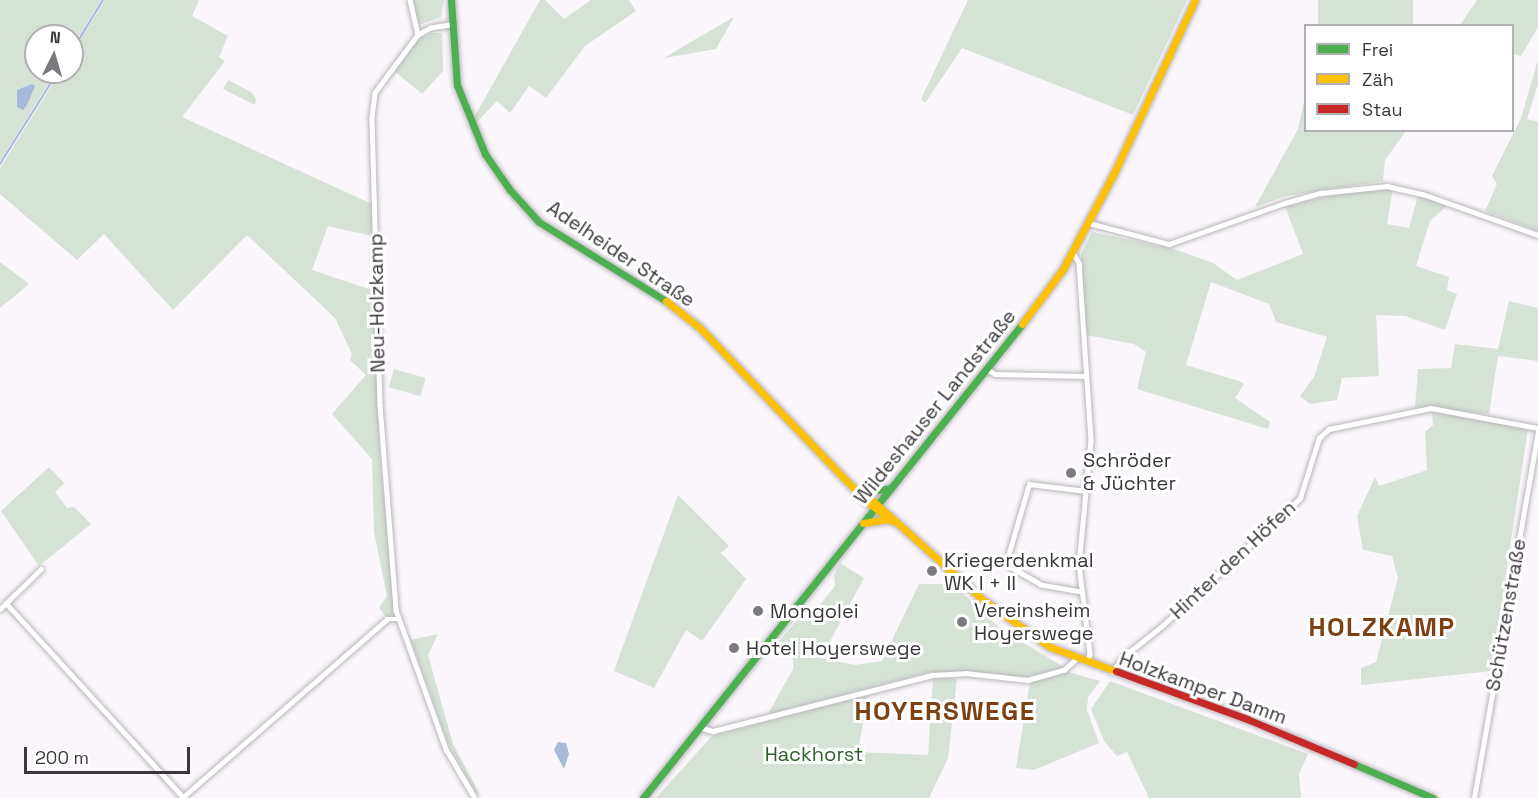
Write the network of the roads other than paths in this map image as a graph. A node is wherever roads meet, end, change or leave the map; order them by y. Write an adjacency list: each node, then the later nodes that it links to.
1 (410, 0): 5 (street)
2 (452, 0): 4 (main road, Adelheider Straße)
3 (1195, 0): 6 (main road, Wildeshauser Landstraße)
4 (450, 25): 5 (street); 13 (main road, Adelheider Straße)
5 (418, 35): 22 (street, Neu-Holzkamp)
6 (1089, 223): 7 (street); 8 (main road, Wildeshauser Landstraße)
7 (1538, 235)
8 (1073, 252): 9 (main road, Wildeshauser Landstraße); 10 (street)
9 (987, 369): 10 (street); 12 (main road, Wildeshauser Landstraße)
10 (1085, 376): 14 (street)
11 (1538, 430): 25 (street, Hinter den Höfen); 31 (street, Schützenstraße)
12 (891, 488): 13 (main road); 15 (main road, Wildeshauser Landstraße)
13 (861, 491): 15 (main road, Adelheider Straße)
14 (1086, 491): 19 (street); 19 (street)
15 (876, 506): 16 (main road, Holzkamper Damm); 17 (main road, Wildeshauser Landstraße)
16 (889, 520): 17 (main road); 23 (main road, Holzkamper Damm)
17 (863, 523): 26 (main road, Wildeshauser Landstraße)
18 (41, 569): 20 (street)
19 (1081, 592): 24 (street)
20 (6, 603): 21 (street); 27 (street)
21 (0, 609)
22 (399, 619): 27 (street); 28 (street, Neu-Holzkamp)
23 (1076, 659): 24 (main road, Holzkamper Damm); 26 (street)
24 (1087, 664): 25 (main road, Holzkamper Damm)
25 (1112, 672): 30 (main road, Holzkamper Damm)
26 (699, 727): 29 (main road, Wildeshauser Landstraße)
27 (183, 798)
28 (475, 798)
29 (643, 798)
30 (1432, 798)
31 (1474, 798)

